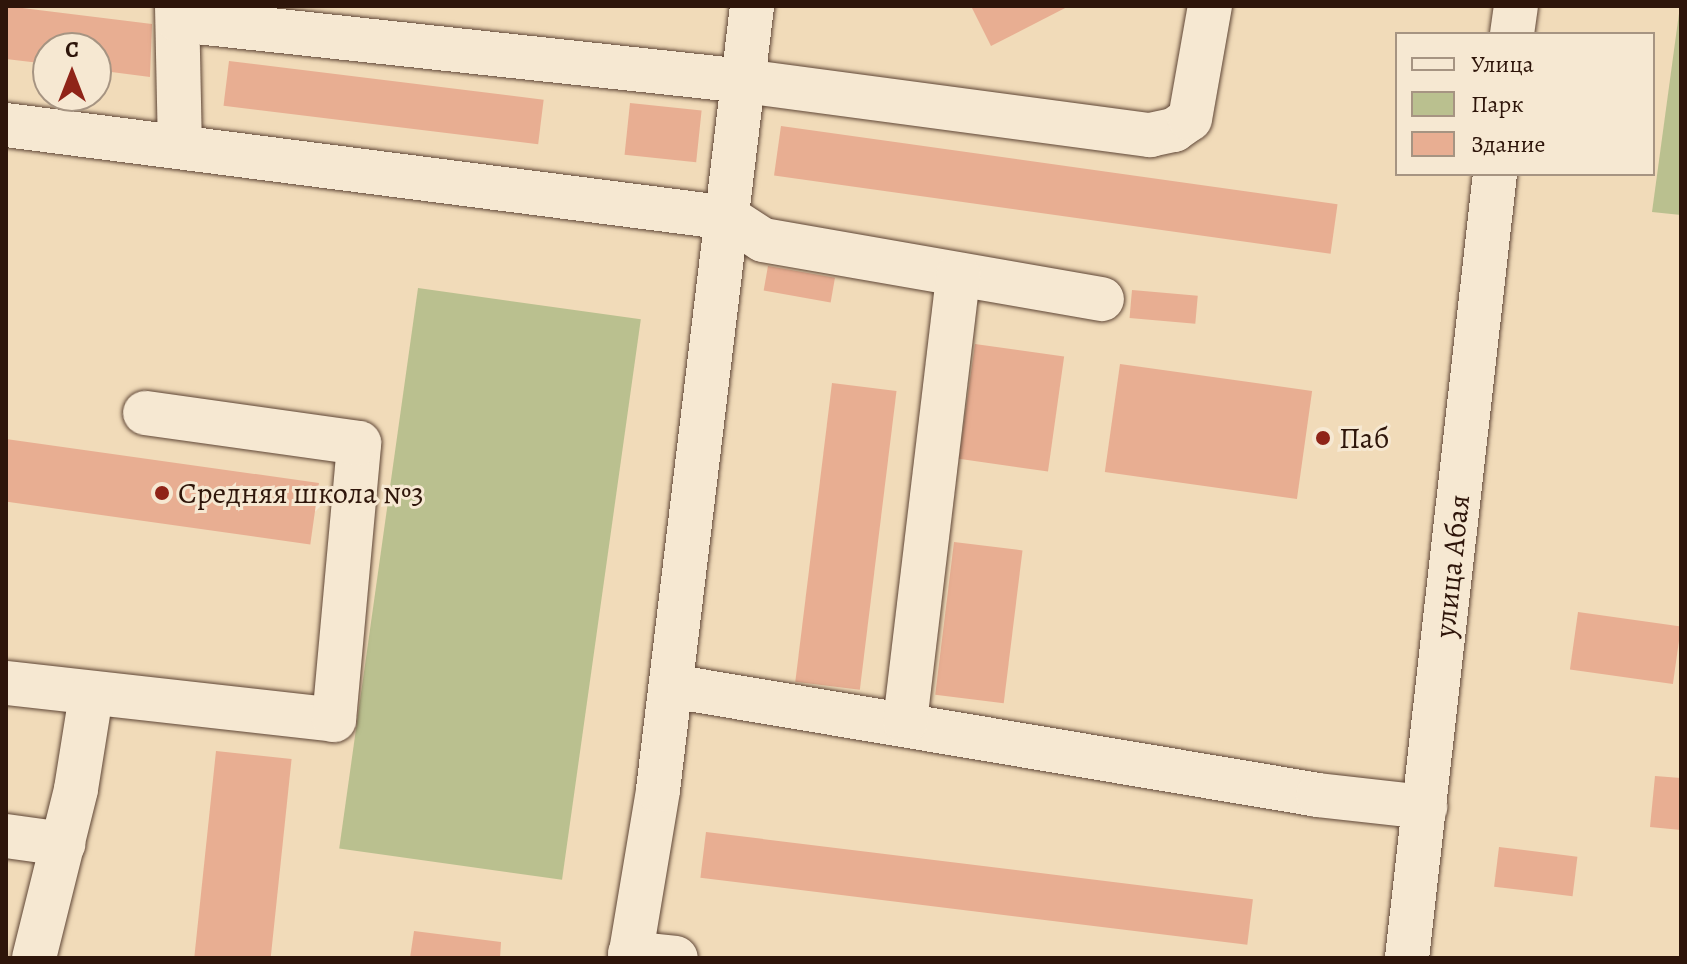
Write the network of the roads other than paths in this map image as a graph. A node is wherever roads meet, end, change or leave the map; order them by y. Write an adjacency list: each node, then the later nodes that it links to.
1 (1210, 6): 6 (street)
2 (1516, 6): 5 (street)
3 (762, 9): 6 (street)
4 (177, 13): 6 (street); 8 (street)
5 (1512, 32)
6 (744, 81): 10 (street)
7 (6, 125): 8 (street)
8 (180, 146): 10 (street)
9 (1495, 176): 18 (street, улица Абая)
10 (729, 218): 11 (street); 15 (street)
11 (958, 275): 12 (street); 17 (street)
12 (1102, 299)
13 (145, 413): 16 (street)
14 (6, 683): 16 (street)
15 (671, 686): 17 (street); 21 (street)
16 (91, 695): 20 (street)
17 (905, 722): 18 (street)
18 (1425, 807): 24 (street, улица Абая)
19 (6, 836): 20 (street)
20 (63, 844): 22 (street)
21 (630, 955): 23 (street)
22 (34, 958)
23 (676, 958)
24 (1407, 958)

